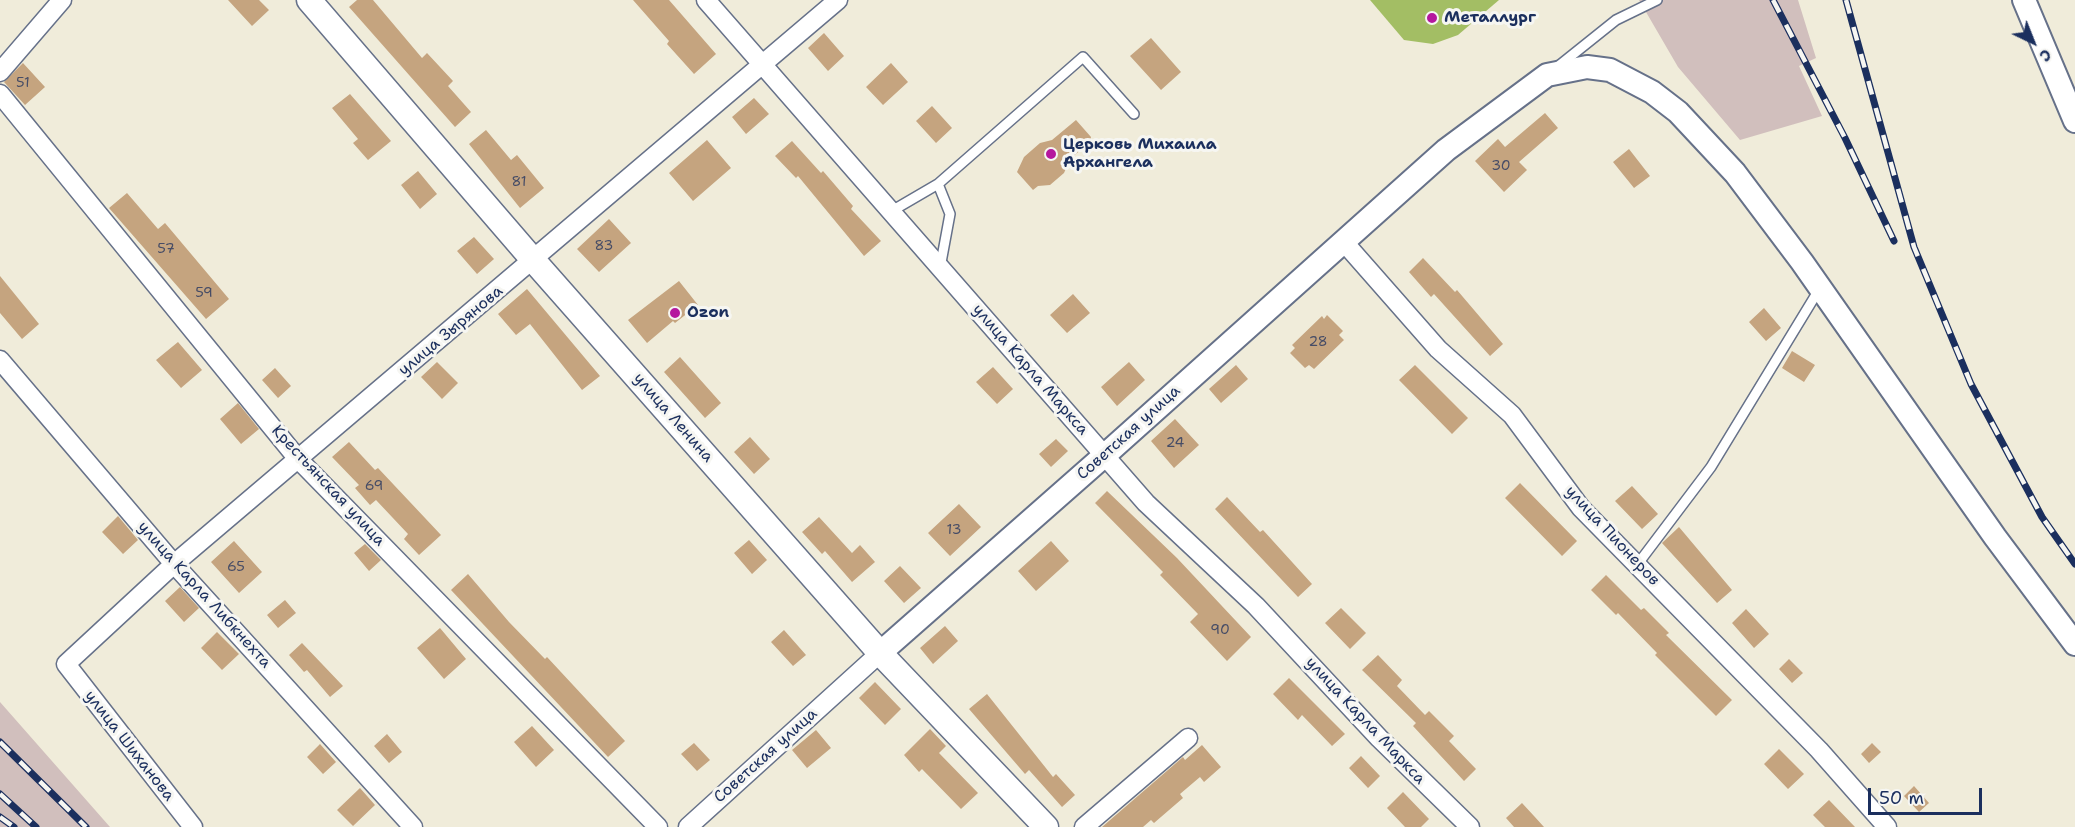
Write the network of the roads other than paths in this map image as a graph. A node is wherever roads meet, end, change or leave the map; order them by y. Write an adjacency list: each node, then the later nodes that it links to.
1 (62, 0): 8 (street)
2 (309, 0): 16 (main road, улица Ленина)
3 (706, 0): 7 (street, улица Карла Маркса)
4 (838, 0): 7 (street, улица Зырянова)
5 (1657, 0): 9 (lane)
6 (2024, 0): 12 (street)
7 (764, 65): 14 (street, улица Карла Маркса); 16 (street, улица Зырянова)
8 (0, 72)
9 (1547, 75): 15 (street, Советская улица); 18 (street, Советская улица)
10 (0, 94): 21 (street, Крестьянская улица)
11 (1134, 114): 13 (lane)
12 (2075, 122)
13 (938, 184): 14 (lane); 17 (lane)
14 (890, 212): 17 (street, улица Карла Маркса)
15 (1343, 240): 20 (street, Советская улица); 23 (street, улица Пионеров)
16 (534, 261): 21 (street, улица Зырянова); 25 (main road, улица Ленина)
17 (939, 268): 20 (street, улица Карла Маркса)
18 (1820, 288): 23 (lane); 24 (street)
19 (0, 360): 22 (street, улица Карла Либкнехта)
20 (1105, 455): 25 (street, Советская улица); 34 (street, улица Карла Маркса)
21 (298, 459): 22 (street, улица Зырянова); 30 (street, Крестьянская улица)
22 (174, 564): 26 (street, улица Зырянова); 29 (street, улица Карла Либкнехта)
23 (1637, 566): 35 (street, улица Пионеров)
24 (2075, 644)
25 (880, 653): 31 (street, Советская улица); 32 (main road, улица Ленина)
26 (66, 664): 28 (street, улица Шиханова)
27 (1188, 738): 33 (street)
28 (193, 827)
29 (413, 827)
30 (658, 827)
31 (688, 827)
32 (1047, 827)
33 (1084, 827)
34 (1470, 827)
35 (1887, 827)

